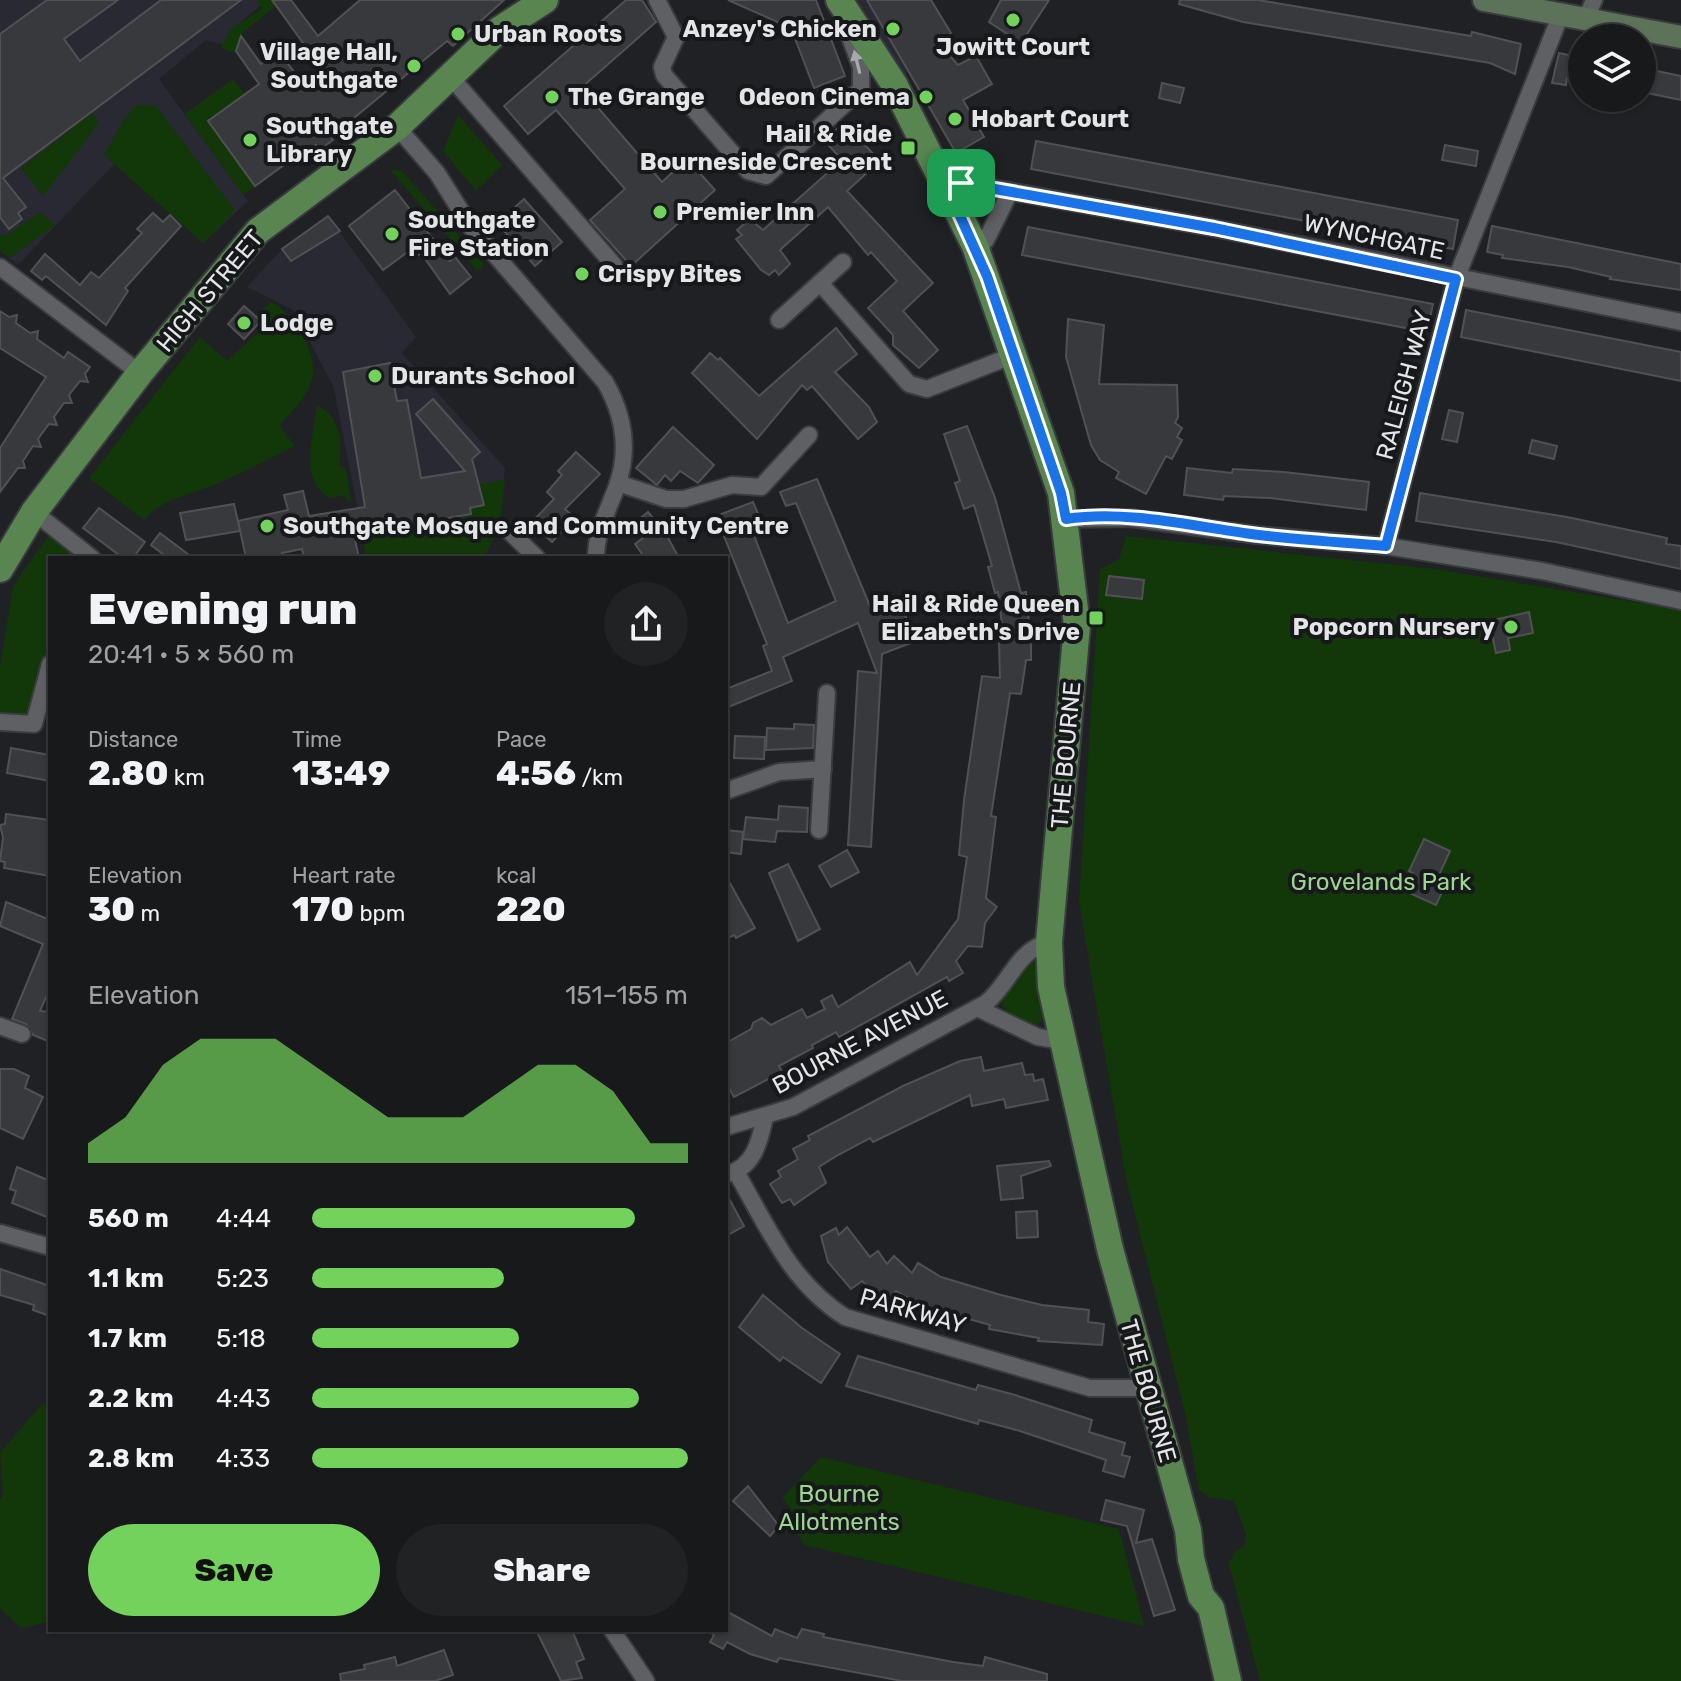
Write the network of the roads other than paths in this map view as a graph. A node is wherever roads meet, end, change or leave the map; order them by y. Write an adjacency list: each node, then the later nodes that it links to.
1 (545, 0): 8 (main road, HIGH STREET)
2 (657, 0): 4 (street, one-way to 4)
3 (1484, 0): 6 (street)
4 (839, 1): 10 (main road, THE BOURNE)
5 (1590, 10): 6 (street); 7 (street)
6 (1561, 14): 16 (street, RALEIGH WAY)
7 (1681, 37)
8 (449, 75): 9 (main road, HIGH STREET); 14 (street)
9 (397, 127): 21 (main road, HIGH STREET); 23 (street)
10 (947, 187): 11 (street, WYNCHGATE); 12 (main road, THE BOURNE)
11 (1010, 192): 12 (street); 16 (street, WYNCHGATE)
12 (977, 250): 20 (main road, THE BOURNE)
13 (843, 262): 17 (street)
14 (614, 265)
15 (0, 267): 21 (street)
16 (1456, 279): 19 (street, WYNCHGATE); 27 (street, RALEIGH WAY)
17 (820, 283): 18 (street); 20 (street)
18 (779, 320)
19 (1681, 322)
20 (1014, 355): 25 (main road, THE BOURNE)
21 (140, 373): 24 (main road, HIGH STREET)
22 (809, 435): 23 (street)
23 (618, 483): 30 (street)
24 (34, 512): 28 (street); 31 (main road, HIGH STREET)
25 (1066, 519): 27 (street); 39 (main road, THE BOURNE)
26 (509, 531): 29 (street)
27 (1386, 546): 32 (street)
28 (89, 556)
29 (535, 556)
30 (596, 556)
31 (0, 569)
32 (1681, 601)
33 (48, 672): 35 (street)
34 (827, 693): 36 (street)
35 (0, 722)
36 (823, 769): 37 (street); 38 (street)
37 (728, 790)
38 (819, 830)
39 (1049, 942): 40 (street, BOURNE AVENUE); 43 (main road, THE BOURNE)
40 (977, 1008): 43 (street, BOURNE AVENUE); 44 (street, BOURNE AVENUE)
41 (0, 1026): 42 (street)
42 (22, 1034)
43 (1062, 1041): 49 (main road, THE BOURNE)
44 (765, 1117): 45 (street, BOURNE AVENUE); 46 (street, BOURNE AVENUE)
45 (728, 1126)
46 (731, 1173): 49 (street, PARKWAY)
47 (0, 1233): 48 (street)
48 (48, 1246)
49 (1146, 1388): 52 (main road, THE BOURNE)
50 (613, 1632): 51 (street)
51 (646, 1681)
52 (1228, 1681)

